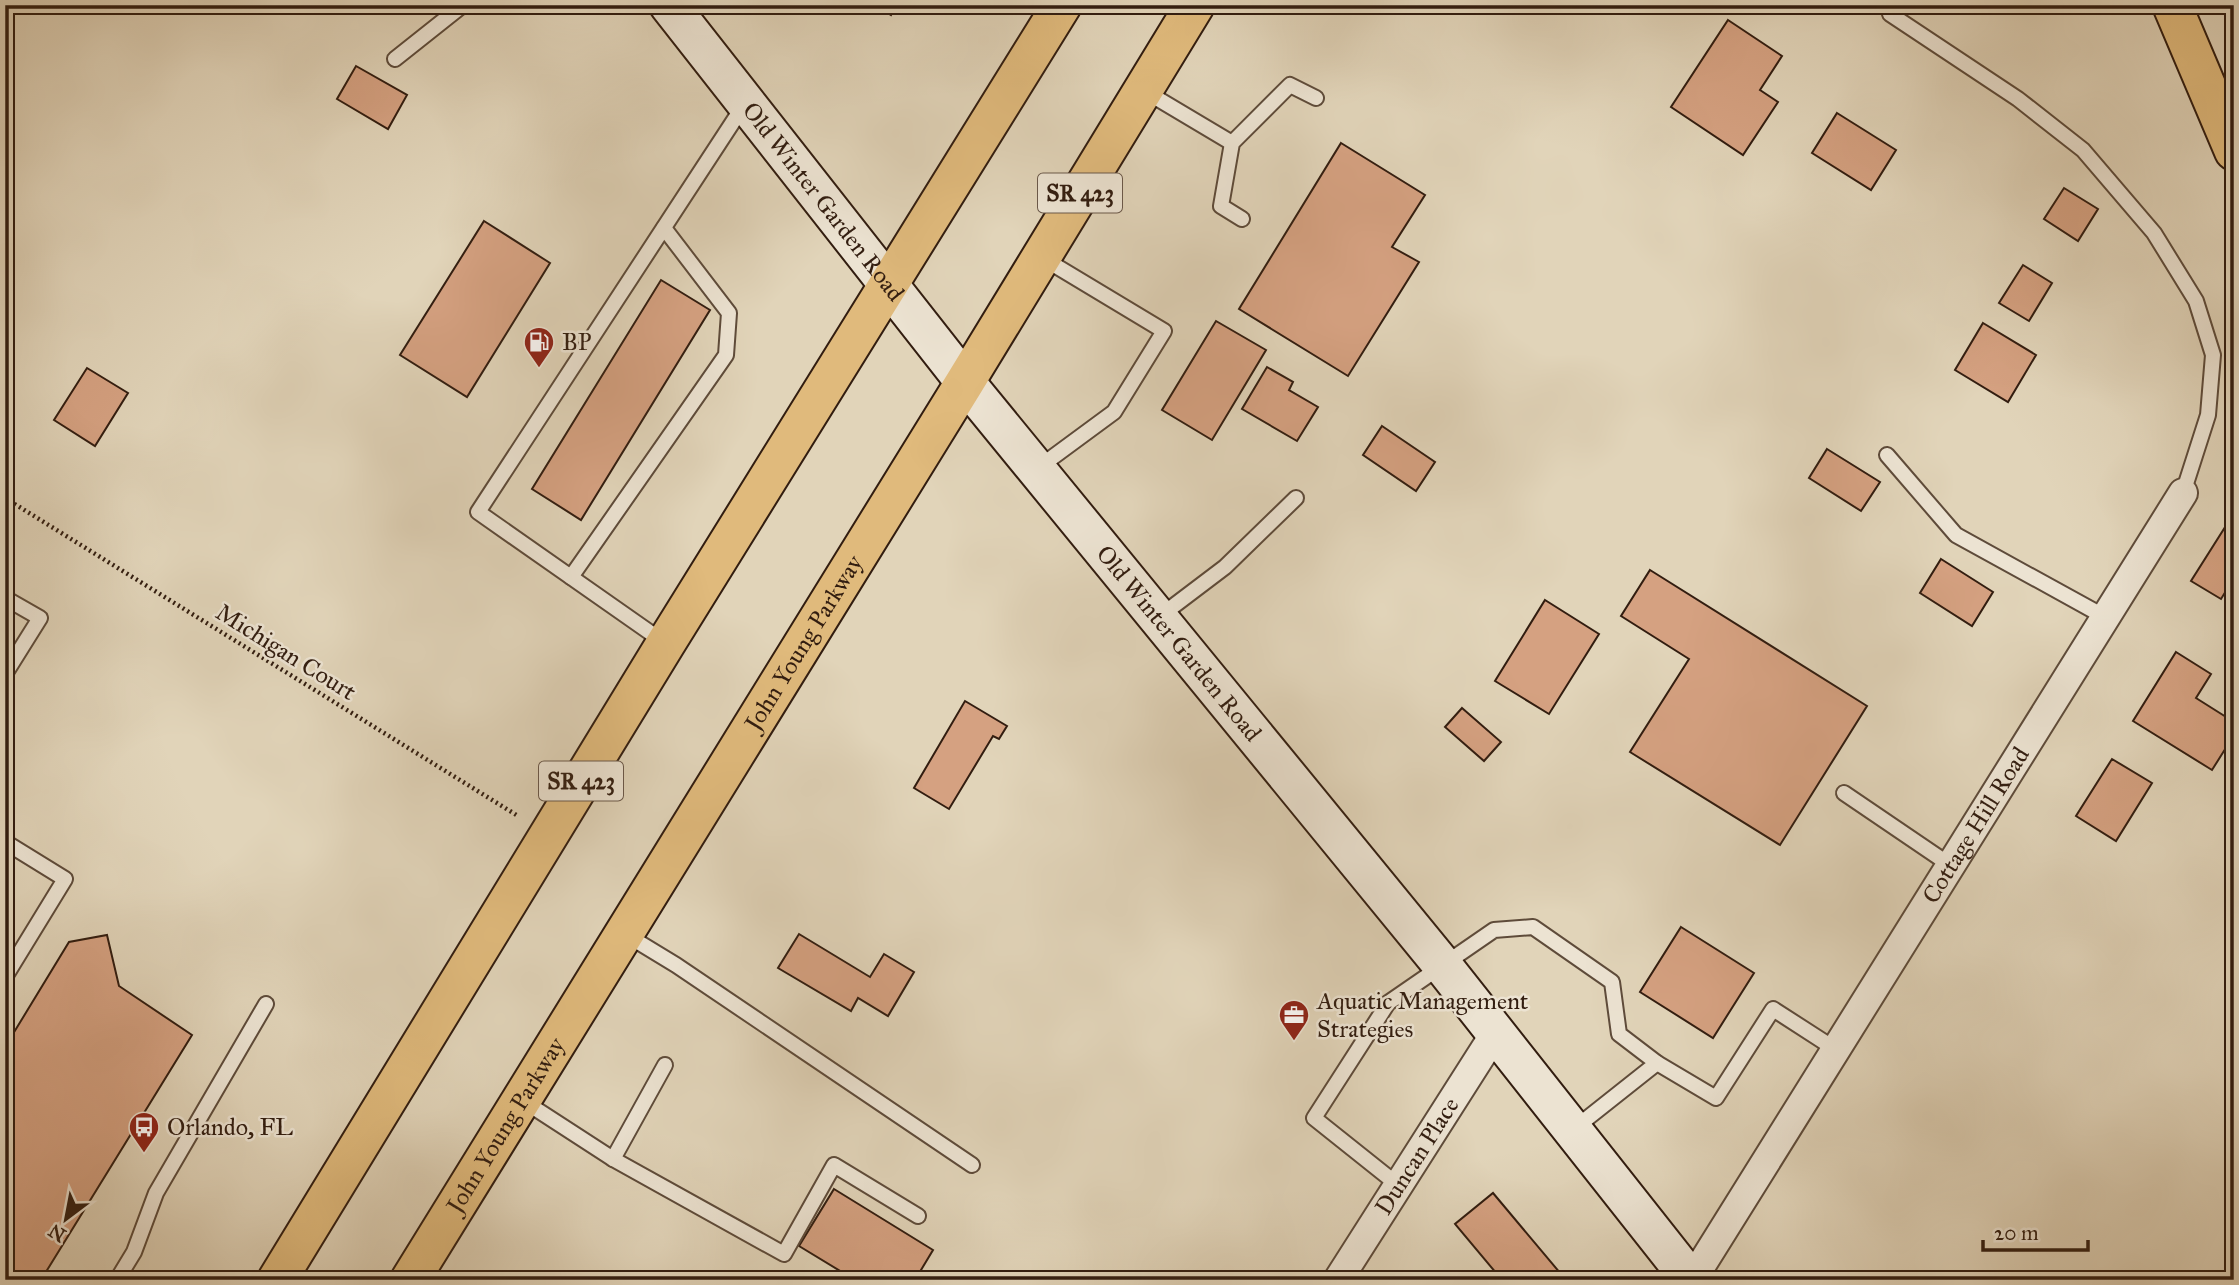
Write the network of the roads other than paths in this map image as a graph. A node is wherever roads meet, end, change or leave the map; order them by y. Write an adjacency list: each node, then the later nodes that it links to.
1 (463, 5): 7 (lane)
2 (669, 5): 10 (main road, Old Winter Garden Road)
3 (1061, 5): 16 (main road, SR 423)
4 (1195, 5): 8 (main road, John Young Parkway / SR 423)
5 (2172, 5): 12 (main road)
6 (1890, 14): 20 (lane, Cottage Hill Road)
7 (395, 59)
8 (1143, 90): 11 (lane); 15 (main road, John Young Parkway / SR 423)
9 (1315, 97): 11 (lane)
10 (746, 102): 14 (lane); 16 (main road, Old Winter Garden Road)
11 (1232, 143): 13 (lane)
12 (2234, 150)
13 (1242, 219)
14 (664, 228): 22 (lane); 22 (lane)
15 (1041, 257): 17 (main road, John Young Parkway / SR 423); 19 (lane)
16 (889, 284): 17 (main road, Old Winter Garden Road); 26 (main road, SR 423)
17 (965, 382): 19 (main road, Old Winter Garden Road); 31 (main road, John Young Parkway / SR 423)
18 (1887, 455): 24 (lane)
19 (1037, 469): 25 (main road, Old Winter Garden Road)
20 (2183, 493): 24 (street, Cottage Hill Road)
21 (1296, 498): 25 (lane)
22 (571, 577): 26 (lane)
23 (5, 598): 27 (lane)
24 (2105, 617): 30 (street, Cottage Hill Road)
25 (1158, 618): 32 (main road, Old Winter Garden Road)
26 (666, 643): 47 (main road, SR 423)
27 (5, 674)
28 (1844, 793): 30 (lane)
29 (5, 842): 33 (lane)
30 (1951, 865): 36 (street, Cottage Hill Road)
31 (624, 933): 39 (main road, John Young Parkway / SR 423); 42 (lane)
32 (1443, 966): 35 (main road, Old Winter Garden Road); 37 (lane); 43 (lane)
33 (5, 978)
34 (266, 1004): 46 (lane)
35 (1496, 1032): 40 (main road, Old Winter Garden Road); 43 (street, Duncan Place)
36 (1835, 1049): 37 (lane); 49 (street, Cottage Hill Road)
37 (1657, 1063): 40 (lane)
38 (665, 1065): 41 (lane)
39 (521, 1099): 41 (lane); 45 (main road, John Young Parkway / SR 423)
40 (1572, 1130): 49 (main road, Old Winter Garden Road)
41 (613, 1159): 44 (lane)
42 (972, 1165)
43 (1398, 1185): 48 (street, Duncan Place)
44 (918, 1216)
45 (417, 1277)
46 (117, 1280)
47 (276, 1280)
48 (1338, 1280)
49 (1692, 1280)

